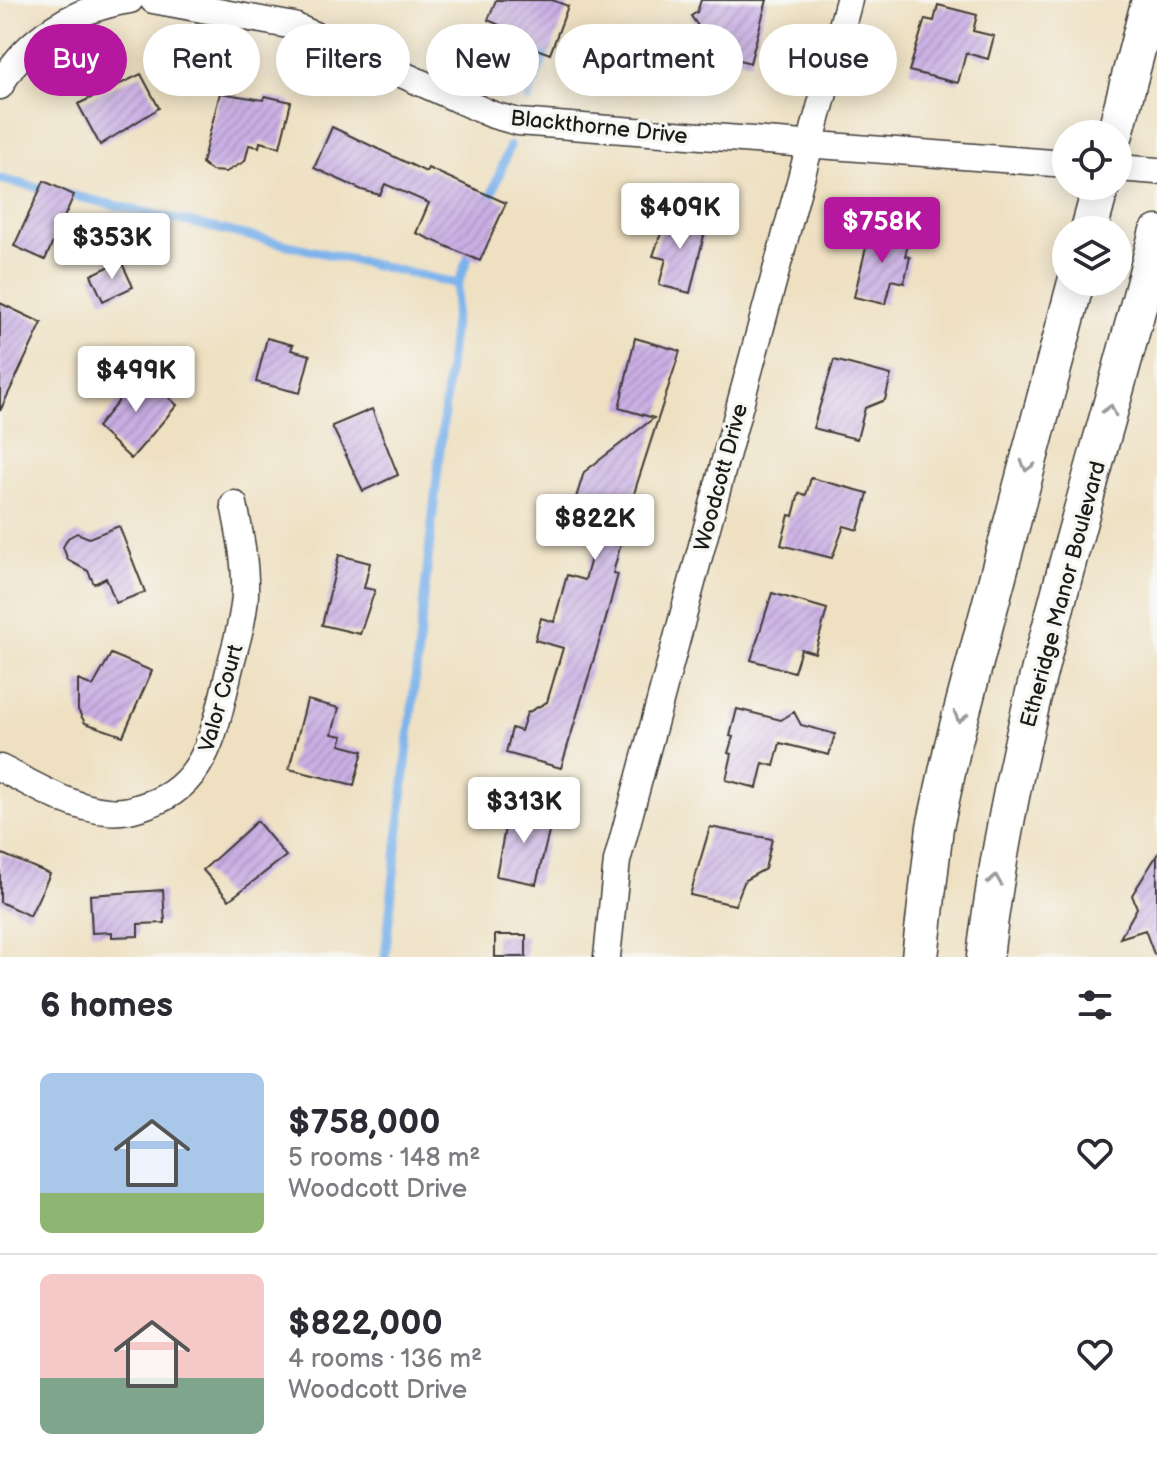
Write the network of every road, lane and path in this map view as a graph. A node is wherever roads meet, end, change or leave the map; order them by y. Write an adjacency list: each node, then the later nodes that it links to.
1 (130, 0): 5 (street)
2 (153, 0): 7 (street, Blackthorne Drive)
3 (849, 0): 7 (street, Woodcott Drive)
4 (1150, 0): 6 (main road)
5 (0, 86)
6 (1119, 120)
7 (810, 144): 8 (street, Blackthorne Drive); 15 (street, Woodcott Drive)
8 (1052, 163)
9 (1132, 169): 10 (street)
10 (1157, 171)
11 (1157, 234): 17 (main road, Etheridge Manor Boulevard, one-way to 11)
12 (1072, 296): 16 (main road, one-way to 16)
13 (234, 504): 14 (street, Valor Court)
14 (0, 768)
15 (607, 957)
16 (920, 957)
17 (985, 957)

